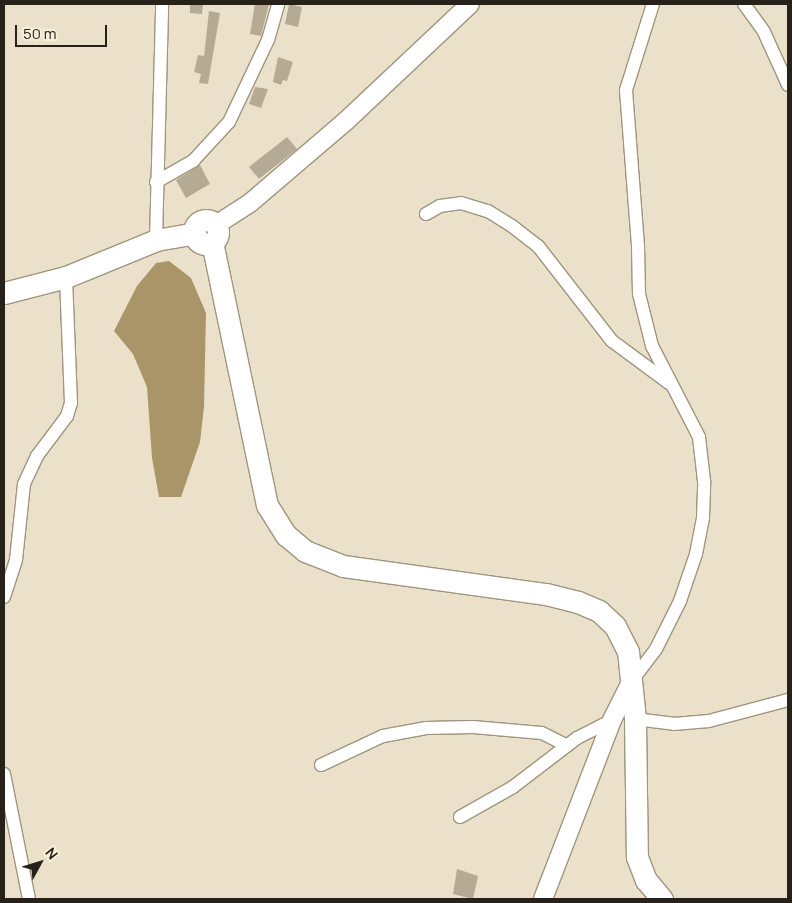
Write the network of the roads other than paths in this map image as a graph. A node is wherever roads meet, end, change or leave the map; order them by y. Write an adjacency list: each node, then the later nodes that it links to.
1 (162, 4): 7 (street)
2 (278, 4): 7 (street)
3 (470, 4): 9 (main road)
4 (652, 4): 13 (street)
5 (744, 4): 6 (street)
6 (788, 86)
7 (156, 182): 10 (street)
8 (426, 214): 13 (street)
9 (208, 233): 10 (highway); 15 (highway)
10 (156, 240): 11 (highway)
11 (66, 277): 12 (highway); 14 (street)
12 (4, 293)
13 (671, 384): 15 (street)
14 (4, 597)
15 (631, 682): 17 (highway); 18 (main road)
16 (788, 700): 17 (street)
17 (635, 719): 25 (highway)
18 (612, 720): 19 (street); 24 (main road)
19 (567, 746): 20 (street); 22 (street)
20 (322, 765)
21 (4, 774): 23 (street)
22 (460, 817)
23 (29, 899)
24 (543, 899)
25 (662, 899)

